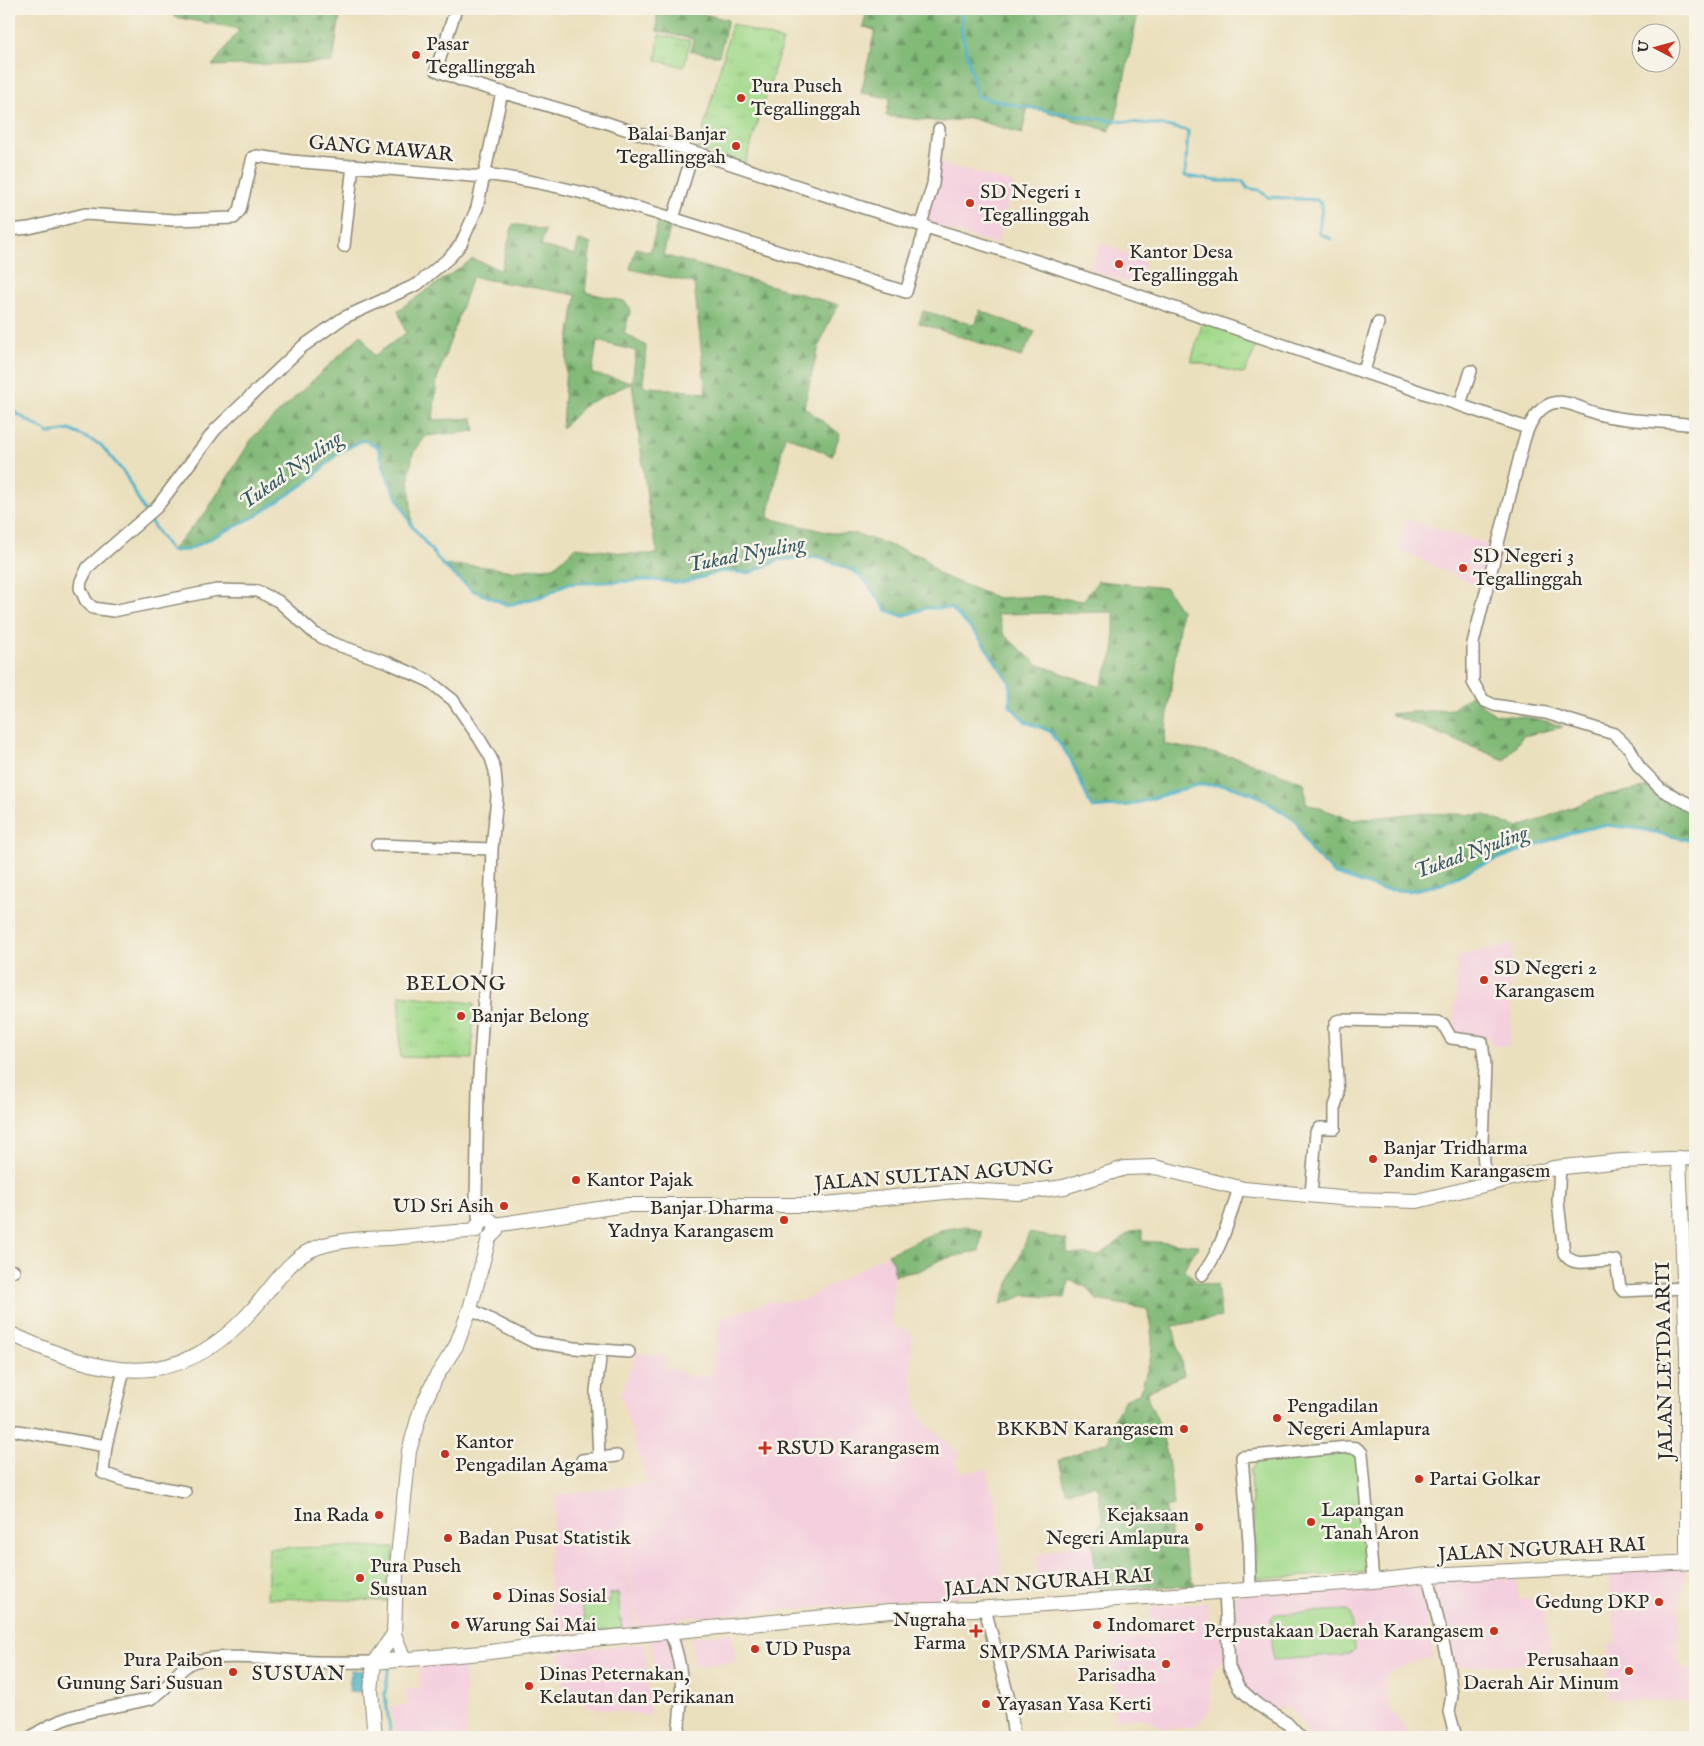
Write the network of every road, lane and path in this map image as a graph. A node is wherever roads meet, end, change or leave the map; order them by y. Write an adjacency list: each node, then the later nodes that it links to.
1 (456, 9): 2 (street)
2 (502, 92): 4 (street); 6 (street)
3 (939, 128): 8 (street)
4 (693, 152): 7 (street); 8 (street)
5 (353, 165): 6 (street, GANG MAWAR); 9 (street, GANG MAWAR); 10 (street)
6 (484, 176): 7 (street, GANG MAWAR); 19 (street)
7 (673, 219): 8 (street, GANG MAWAR)
8 (923, 225): 12 (street)
9 (9, 230)
10 (344, 246)
11 (1378, 323): 12 (street)
12 (1364, 371): 14 (street)
13 (1471, 371): 14 (street)
14 (1460, 404): 16 (street)
15 (1695, 425): 16 (street)
16 (1527, 428): 17 (street)
17 (1695, 807)
18 (378, 845): 19 (street)
19 (492, 849): 26 (street)
20 (1679, 1158): 21 (street, JALAN SULTAN AGUNG); 22 (street, JALAN SULTAN AGUNG); 28 (street, JALAN LETDA ARTI)
21 (1695, 1158)
22 (1560, 1168): 23 (street, JALAN SULTAN AGUNG); 28 (street)
23 (1486, 1184): 25 (street, JALAN SULTAN AGUNG); 25 (street)
24 (1239, 1188): 25 (street, JALAN SULTAN AGUNG); 26 (street, JALAN SULTAN AGUNG); 27 (street)
25 (1311, 1195)
26 (485, 1224): 29 (street); 34 (street, JALAN SULTAN AGUNG)
27 (1202, 1275)
28 (1684, 1288): 31 (street, JALAN LETDA ARTI)
29 (470, 1309): 32 (street); 48 (street)
30 (9, 1333): 34 (street, JALAN SULTAN AGUNG)
31 (1691, 1350): 41 (street, JALAN LETDA ARTI)
32 (601, 1351): 33 (street); 38 (street)
33 (629, 1352)
34 (124, 1370): 36 (street)
35 (18, 1431): 36 (street)
36 (106, 1446): 40 (street)
37 (618, 1456): 38 (street)
38 (599, 1457): 39 (street)
39 (582, 1460)
40 (185, 1492)
41 (1691, 1562): 42 (street, JALAN NGURAH RAI)
42 (1428, 1576): 43 (street, JALAN NGURAH RAI); 56 (street)
43 (1373, 1581): 44 (street, JALAN NGURAH RAI); 44 (street)
44 (1250, 1589): 45 (street, JALAN NGURAH RAI)
45 (1224, 1591): 46 (street, JALAN NGURAH RAI); 55 (street)
46 (985, 1608): 47 (street, JALAN NGURAH RAI); 54 (street)
47 (670, 1631): 49 (street, JALAN NGURAH RAI); 53 (street)
48 (394, 1634): 49 (street); 50 (street)
49 (404, 1659): 50 (street, JALAN NGURAH RAI)
50 (374, 1662): 51 (street); 52 (street)
51 (31, 1737)
52 (375, 1737)
53 (678, 1737)
54 (1014, 1737)
55 (1300, 1737)
56 (1456, 1737)

